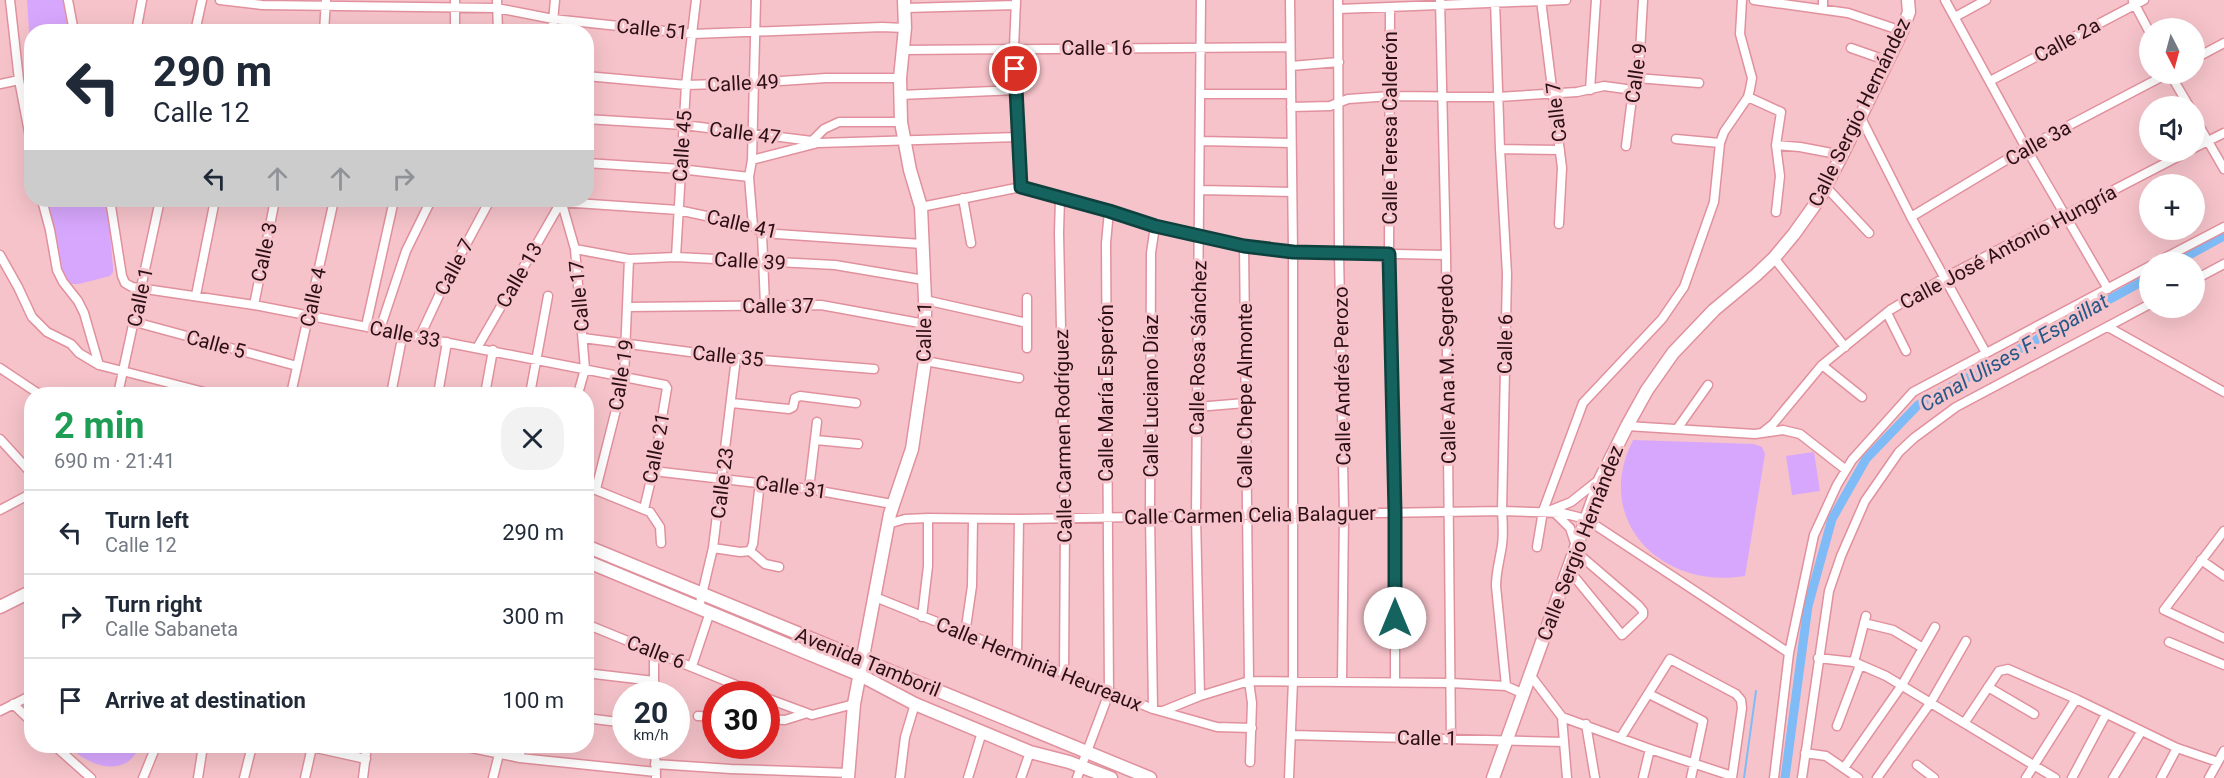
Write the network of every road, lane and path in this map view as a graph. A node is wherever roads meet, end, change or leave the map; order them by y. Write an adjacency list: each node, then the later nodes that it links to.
1 (10, 0): 61 (street)
2 (68, 0): 37 (street)
3 (142, 0): 38 (street)
4 (202, 0): 39 (street)
5 (220, 0): 20 (street, Calle 51)
6 (555, 0): 36 (street)
7 (696, 0): 47 (street, Calle 45)
8 (756, 0): 45 (street)
9 (1201, 0): 51 (street, Calle Rosa Sánchez)
10 (1290, 0): 49 (street)
11 (1566, 0): 19 (street)
12 (1596, 0): 69 (street)
13 (1643, 0): 60 (street, Calle 9)
14 (1742, 0): 78 (street)
15 (1754, 0): 32 (street)
16 (1945, 0): 34 (street)
17 (1986, 0): 34 (street)
18 (2144, 0): 24 (street, Calle 2a)
19 (1541, 1): 22 (street); 73 (street, Calle 7)
20 (262, 2): 25 (street, Calle 51)
21 (1016, 2): 30 (street); 50 (street)
22 (1495, 2): 28 (street); 77 (street, Calle 6)
23 (1910, 2): 46 (street, Calle Sergio Hernández)
24 (2134, 2): 35 (street); 62 (street, Calle 2a)
25 (326, 3): 26 (street, Calle 51); 40 (street)
26 (372, 3): 27 (street, Calle 51)
27 (455, 3): 29 (street, Calle 51); 41 (street)
28 (1440, 3): 33 (street); 76 (street, Calle Ana M. Segredo)
29 (497, 4): 36 (street, Calle 51); 42 (street)
30 (905, 4): 44 (street, Calle 1)
31 (1338, 4): 33 (street); 56 (street, Calle Andrés Perozo)
32 (1823, 5): 46 (street)
33 (1390, 7): 75 (street, Calle Teresa Calderón)
34 (1955, 17): 62 (street)
35 (2142, 18)
36 (553, 19): 43 (street); 47 (street, Calle 51)
37 (72, 24)
38 (138, 24)
39 (197, 24)
40 (325, 24)
41 (455, 24)
42 (498, 24)
43 (553, 24)
44 (905, 28): 45 (street, Calle 51); 53 (street, Calle 1)
45 (756, 31): 47 (street, Calle 51); 63 (street)
46 (1902, 31): 55 (street, Calle Sergio Hernández)
47 (693, 34): 67 (street, Calle 45)
48 (2224, 43): 54 (street)
49 (1290, 47): 51 (street, Calle 16); 57 (street)
50 (1014, 48): 51 (street, Calle 16); 53 (street, Calle 16); 68 (street)
51 (1201, 48): 71 (street, Calle Rosa Sánchez)
52 (1851, 48): 55 (street)
53 (904, 50): 59 (street, Calle 1)
54 (2205, 53)
55 (1888, 61): 82 (street, Calle Sergio Hernández)
56 (1339, 62): 57 (street); 79 (street, Calle Andrés Perozo)
57 (1291, 66): 72 (street)
58 (594, 77): 67 (street, Calle 49)
59 (900, 78): 63 (street, Calle 49); 74 (street, Calle 1)
60 (1637, 78): 64 (street); 70 (street, Calle 9)
61 (19, 80): 65 (street); 80 (street)
62 (1990, 81): 100 (street)
63 (752, 83): 67 (street, Calle 49); 87 (street)
64 (1699, 83)
65 (0, 84)
66 (2149, 84): 100 (street, Calle 3a)
67 (686, 85): 85 (street, Calle 45)
68 (1017, 90): 74 (street); 89 (street)
69 (1590, 90): 70 (street); 73 (street)
70 (1633, 90): 98 (street, Calle 9)
71 (1201, 94): 72 (street); 92 (street, Calle Rosa Sánchez)
72 (1291, 94): 81 (street)
73 (1554, 94): 77 (street); 102 (street, Calle 7)
74 (900, 95): 84 (street, Calle 1)
75 (1390, 96): 76 (street); 79 (street); 148 (street, Calle Teresa Calderón)
76 (1443, 97): 77 (street); 150 (street, Calle Ana M. Segredo)
77 (1498, 97): 101 (street, Calle 6)
78 (1748, 98): 97 (street); 99 (street)
79 (1340, 102): 81 (street); 147 (street, Calle Andrés Perozo)
80 (24, 106)
81 (1291, 107): 96 (street)
82 (1861, 118): 103 (street, Calle Sergio Hernández); 133 (street)
83 (594, 119): 85 (street, Calle 47)
84 (901, 122): 91 (street, Calle 1); 94 (street)
85 (684, 124): 87 (street, Calle 47); 107 (street, Calle 45)
86 (2224, 132): 93 (street)
87 (753, 135): 94 (street, Calle 47); 104 (street)
88 (2205, 136): 93 (street)
89 (1020, 137): 91 (street); 110 (street)
90 (1676, 139): 97 (street)
91 (903, 141): 94 (street, Calle 47); 128 (street, Calle 1)
92 (1200, 141): 96 (street); 112 (street, Calle Rosa Sánchez)
93 (2208, 141): 95 (street); 108 (street)
94 (815, 142): 104 (street)
95 (2205, 142)
96 (1291, 143): 113 (street)
97 (1720, 143): 240 (street)
98 (1626, 146)
99 (1776, 146): 103 (street); 131 (street)
100 (2026, 148): 132 (street); 133 (street, Calle 3a)
101 (1500, 149): 102 (street); 237 (street, Calle 6)
102 (1560, 150): 134 (street, Calle 7)
103 (1842, 155): 111 (street, Calle Sergio Hernández)
104 (752, 160): 109 (street)
105 (2168, 162): 132 (street, Calle José Antonio Hungría)
106 (594, 164): 107 (street)
107 (680, 169): 109 (street); 129 (street, Calle 45)
108 (2224, 169)
109 (749, 177): 135 (street)
110 (1021, 187): 114 (street); 115 (street)
111 (1826, 187): 139 (street); 152 (street, Calle Sergio Hernández)
112 (1200, 190): 113 (street); 140 (street, Calle Rosa Sánchez)
113 (1292, 192): 145 (street)
114 (963, 198): 128 (street); 141 (street)
115 (1060, 198): 130 (street); 248 (street, Calle Carmen Rodríguez)
116 (594, 204): 129 (street, Calle 41)
117 (44, 207): 192 (street)
118 (111, 207): 160 (street)
119 (159, 207): 160 (street, Calle 1)
120 (214, 207): 162 (street)
121 (274, 207): 166 (street, Calle 3)
122 (332, 207): 171 (street, Calle 4)
123 (392, 207): 175 (street)
124 (428, 207): 177 (street)
125 (486, 207): 179 (street, Calle 7)
126 (558, 207): 184 (street, Calle 13)
127 (563, 207): 144 (street, Calle 17)
128 (921, 207): 142 (street, Calle 1)
129 (678, 210): 135 (street, Calle 41); 151 (street, Calle 45)
130 (1109, 211): 136 (street); 246 (street, Calle María Esperón)
131 (1776, 212)
132 (2065, 215): 158 (street, Calle José Antonio Hungría); 161 (street)
133 (1911, 217): 158 (street)
134 (1559, 224)
135 (753, 226): 138 (street, Calle 41)
136 (1155, 226): 140 (street); 244 (street, Calle Luciano Díaz)
137 (2224, 227): 146 (street)
138 (762, 233): 142 (street, Calle 41); 154 (street)
139 (1869, 233)
140 (1200, 238): 143 (street); 217 (street, Calle Rosa Sánchez)
141 (971, 243)
142 (922, 244): 159 (street, Calle 1)
143 (1244, 246): 145 (street); 216 (street, Calle Chepe Almonte)
144 (575, 249): 153 (street, Calle 39); 180 (street, Calle 17)
145 (1293, 252): 147 (street); 242 (street)
146 (2176, 252)
147 (1339, 253): 148 (street); 241 (street, Calle Andrés Perozo)
148 (1389, 254): 150 (street); 238 (street, Calle Teresa Calderón)
149 (0, 255): 192 (street)
150 (1446, 255): 239 (street, Calle Ana M. Segredo)
151 (676, 257): 153 (street, Calle 39); 154 (street, Calle 39)
152 (1774, 258): 183 (street); 219 (street, Calle Sergio Hernández)
153 (629, 259): 168 (street, Calle 19)
154 (764, 263): 159 (street, Calle 39); 167 (street)
155 (2224, 264): 157 (street)
156 (2139, 272): 161 (street)
157 (2205, 274)
158 (1944, 278): 170 (street, Calle José Antonio Hungría); 188 (street)
159 (924, 280): 165 (street, Calle 1)
160 (142, 289): 162 (street, Calle 33); 172 (street, Calle 1)
161 (2108, 289): 188 (street)
162 (196, 295): 166 (street, Calle 33)
163 (548, 296): 190 (street)
164 (1027, 298): 173 (street)
165 (925, 300): 173 (street); 174 (street, Calle 1)
166 (254, 304): 171 (street, Calle 33)
167 (765, 305): 168 (street, Calle 37); 174 (street, Calle 37)
168 (628, 307): 182 (street, Calle 19)
169 (2139, 310): 176 (street)
170 (1887, 313): 183 (street, Calle José Antonio Hungría); 187 (street)
171 (309, 316): 175 (street, Calle 33); 194 (street, Calle 4)
172 (135, 322): 194 (street, Calle 5); 198 (street, Calle 1)
173 (1027, 323): 185 (street)
174 (925, 324): 191 (street, Calle 1)
175 (366, 326): 177 (street, Calle 33)
176 (2108, 327): 212 (street); 283 (street)
177 (380, 329): 178 (street, Calle 33)
178 (403, 333): 179 (street, Calle 33); 207 (street)
179 (420, 336): 181 (street, Calle 33)
180 (583, 338): 182 (street, Calle 35); 196 (street, Calle 17)
181 (447, 342): 184 (street, Calle 33); 208 (street)
182 (627, 345): 189 (street, Calle 35); 199 (street, Calle 19)
183 (1845, 347): 193 (street, Calle José Antonio Hungría)
184 (477, 348): 186 (street, Calle 33)
185 (1027, 348)
186 (494, 350): 190 (street, Calle 33); 209 (street)
187 (1906, 351)
188 (1986, 353): 226 (street)
189 (736, 358): 197 (street, Calle 35); 214 (street, Calle 23)
190 (537, 360): 196 (street, Calle 33); 210 (street)
191 (925, 361): 200 (street); 234 (street, Calle 1)
192 (99, 365): 198 (street)
193 (1822, 365): 213 (street); 221 (street, Calle José Antonio Hungría)
194 (297, 366): 206 (street, Calle 4)
195 (0, 368): 203 (street)
196 (585, 369): 199 (street, Calle 33); 211 (street, Calle 17)
197 (874, 369)
198 (123, 372): 204 (street, Calle 1); 205 (street)
199 (624, 378): 202 (street, Calle 33); 231 (street, Calle 19)
200 (1019, 378)
201 (1708, 385): 220 (street)
202 (666, 386): 227 (street, Calle 21)
203 (28, 387)
204 (120, 387)
205 (184, 387)
206 (292, 387)
207 (392, 387)
208 (439, 387)
209 (486, 387)
210 (531, 387)
211 (580, 387)
212 (2224, 392)
213 (1862, 397)
214 (732, 403): 215 (street); 229 (street, Calle 23)
215 (856, 403)
216 (1245, 403): 217 (street); 243 (street, Calle Chepe Almonte)
217 (1197, 407): 245 (street, Calle Rosa Sánchez)
218 (818, 422): 223 (street)
219 (1627, 426): 220 (street); 228 (street, Calle Sergio Hernández)
220 (1677, 429): 221 (street)
221 (1763, 432): 226 (street)
222 (0, 439): 225 (street)
223 (816, 440): 224 (street); 232 (street)
224 (858, 444)
225 (24, 465)
226 (1846, 470): 281 (street)
227 (653, 471): 229 (street, Calle 31); 235 (street, Calle 21)
228 (1600, 478): 240 (street); 250 (street, Calle Sergio Hernández)
229 (723, 479): 230 (street, Calle 31); 256 (street, Calle 23)
230 (760, 482): 232 (street, Calle 31); 259 (street)
231 (596, 489): 235 (street)
232 (809, 489): 234 (street, Calle 31)
233 (24, 497): 236 (street)
234 (892, 504): 252 (street, Calle 1)
235 (644, 509): 254 (street)
236 (0, 510)
237 (1502, 511): 239 (street, Calle Carmen Celia Balaguer); 240 (street, Calle Carmen Celia Balaguer); 300 (street, Calle 6)
238 (1395, 512): 239 (street, Calle Carmen Celia Balaguer); 241 (street, Calle Carmen Celia Balaguer); 297 (street, Calle Teresa Calderón)
239 (1449, 512): 298 (street, Calle Ana M. Segredo)
240 (1548, 512): 250 (street, Calle Carmen Celia Balaguer); 255 (street); 258 (street)
241 (1344, 513): 242 (street, Calle Carmen Celia Balaguer); 292 (street, Calle Andrés Perozo)
242 (1293, 514): 243 (street, Calle Carmen Celia Balaguer); 296 (street)
243 (1246, 515): 245 (street, Calle Carmen Celia Balaguer); 295 (street, Calle Chepe Almonte)
244 (1150, 516): 245 (street, Calle Carmen Celia Balaguer); 246 (street, Calle Carmen Celia Balaguer); 313 (street, Calle Luciano Díaz)
245 (1196, 516): 305 (street, Calle Rosa Sánchez)
246 (1107, 517): 248 (street, Calle Carmen Celia Balaguer); 302 (street, Calle María Esperón)
247 (928, 518): 251 (street, Calle Carmen Celia Balaguer); 252 (street, Calle Carmen Celia Balaguer); 272 (street)
248 (1065, 518): 249 (street, Calle Carmen Celia Balaguer); 290 (street, Calle Carmen Rodríguez)
249 (1019, 519): 251 (street, Calle Carmen Celia Balaguer); 282 (street)
250 (1586, 519): 258 (street, Calle Sergio Hernández); 281 (street, Calle Carmen Celia Balaguer)
251 (973, 520): 275 (street)
252 (888, 524): 267 (street, Calle 1)
253 (2224, 531): 260 (street)
254 (661, 543)
255 (1537, 547)
256 (713, 548): 259 (street); 265 (street, Calle 23)
257 (594, 549): 265 (street, Avenida Tamboril)
258 (1576, 549): 263 (street, Calle Sergio Hernández); 263 (street)
259 (750, 551): 262 (street)
260 (2201, 560): 264 (street); 276 (street)
261 (594, 564): 270 (street, Avenida Tamboril)
262 (779, 567)
263 (1569, 568): 291 (street, Calle Sergio Hernández)
264 (2224, 576)
265 (702, 593): 270 (street, Calle 23); 284 (street, Avenida Tamboril)
266 (24, 595): 269 (street)
267 (875, 597): 272 (street, Calle Herminia Heureaux); 284 (street, Calle 1)
268 (24, 604): 271 (street)
269 (0, 607)
270 (704, 609): 287 (street, Calle 23); 289 (street, Avenida Tamboril)
271 (0, 616)
272 (922, 617): 275 (street, Calle Herminia Heureaux)
273 (594, 627): 280 (street, Calle 6)
274 (1935, 627): 279 (street)
275 (965, 634): 282 (street, Calle Herminia Heureaux)
276 (2224, 638)
277 (1966, 641): 308 (street)
278 (2169, 642): 286 (street)
279 (1923, 648): 285 (street); 299 (street)
280 (654, 652): 287 (street, Calle 6); 293 (street)
281 (1789, 653): 383 (street)
282 (1017, 655): 290 (street, Calle Herminia Heureaux)
283 (1818, 658): 285 (street); 350 (street)
284 (864, 659): 289 (street, Calle 1); 340 (street, Avenida Tamboril)
285 (1857, 664): 299 (street); 327 (street)
286 (2224, 664)
287 (692, 666): 294 (street, Calle 6)
288 (594, 674): 293 (street)
289 (861, 675): 311 (street, Calle 1); 312 (street, Avenida Tamboril)
290 (1064, 675): 302 (street, Calle Herminia Heureaux)
291 (1531, 676): 303 (street, Calle Sergio Hernández); 321 (street)
292 (1342, 680): 296 (street, Calle Herminia Heureaux); 297 (street, Calle Herminia Heureaux)
293 (654, 681)
294 (727, 681)
295 (1249, 681): 296 (street, Calle Herminia Heureaux); 305 (street, Calle Herminia Heureaux); 328 (street, Calle Chepe Almonte)
296 (1293, 681): 331 (street)
297 (1395, 681): 298 (street, Calle Herminia Heureaux)
298 (1450, 682): 300 (street, Calle Herminia Heureaux); 333 (street, Calle Ana M. Segredo)
299 (1902, 685): 308 (street); 359 (street)
300 (1506, 686): 303 (street, Calle Herminia Heureaux)
301 (1988, 687): 307 (street); 317 (street); 325 (street)
302 (1109, 693): 313 (street, Calle Herminia Heureaux); 340 (street, Calle María Esperón)
303 (1524, 694): 334 (street, Calle Sergio Hernández)
304 (1648, 694): 332 (street); 356 (street); 364 (street)
305 (1200, 696): 313 (street, Calle Herminia Heureaux)
306 (24, 699): 309 (street)
307 (2076, 699): 318 (street); 358 (street)
308 (1931, 702): 325 (street); 386 (street)
309 (13, 704): 314 (street); 315 (street)
310 (780, 704): 316 (street)
311 (854, 704): 316 (street); 363 (street, Calle 1)
312 (915, 704): 329 (street, Avenida Tamboril); 372 (street)
313 (1158, 710): 328 (street)
314 (0, 711)
315 (24, 714)
316 (805, 714): 323 (street)
317 (2034, 714)
318 (2106, 714): 330 (street); 390 (street)
319 (698, 716): 320 (street)
320 (702, 716)
321 (1562, 717): 326 (street); 335 (street)
322 (594, 719): 324 (street)
323 (780, 720)
324 (612, 721)
325 (1965, 722): 358 (street)
326 (1586, 724): 332 (street); 380 (street)
327 (1837, 726)
328 (1252, 728): 354 (street, Calle Chepe Almonte)
329 (982, 732): 339 (street, Avenida Tamboril); 373 (street)
330 (2140, 732): 336 (street); 391 (street)
331 (1291, 735): 333 (street, Calle 1); 377 (street)
332 (1621, 738): 337 (street)
333 (1452, 739): 334 (street, Calle 1)
334 (1507, 740): 335 (street, Calle 1); 378 (street, Calle Sergio Hernández)
335 (1564, 742): 379 (street)
336 (2177, 748): 355 (street); 392 (street)
337 (1650, 749): 356 (street); 381 (street)
338 (2224, 751): 355 (street)
339 (1030, 752): 361 (street, Avenida Tamboril); 374 (street)
340 (1086, 752): 361 (street, Calle María Esperón); 362 (street, Avenida Tamboril)
341 (63, 753): 365 (street)
342 (153, 753): 366 (street)
343 (202, 753): 367 (street)
344 (250, 753): 368 (street)
345 (308, 753): 369 (street)
346 (340, 753): 353 (street)
347 (367, 753): 353 (street)
348 (494, 753): 351 (street)
349 (520, 753): 352 (street)
350 (1805, 753): 359 (street); 384 (street)
351 (499, 754): 352 (street); 371 (street)
352 (520, 758): 360 (street)
353 (366, 759): 370 (street)
354 (1250, 762)
355 (2218, 762): 393 (street)
356 (1694, 764): 364 (street); 382 (street)
357 (1917, 765): 387 (street)
358 (2035, 766): 388 (street); 389 (street)
359 (1844, 768): 385 (street)
360 (656, 771): 363 (street)
361 (1079, 772): 375 (street, Avenida Tamboril)
362 (1136, 775): 376 (street, Avenida Tamboril)
363 (848, 776)
364 (1732, 777)
365 (92, 778)
366 (143, 778)
367 (198, 778)
368 (244, 778)
369 (305, 778)
370 (363, 778)
371 (493, 778)
372 (900, 778)
373 (968, 778)
374 (1021, 778)
375 (1111, 778)
376 (1150, 778)
377 (1289, 778)
378 (1493, 778)
379 (1567, 778)
380 (1595, 778)
381 (1643, 778)
382 (1691, 778)
383 (1774, 778)
384 (1802, 778)
385 (1858, 778)
386 (1877, 778)
387 (1934, 778)
388 (2026, 778)
389 (2055, 778)
390 (2072, 778)
391 (2113, 778)
392 (2161, 778)
393 (2209, 778)

